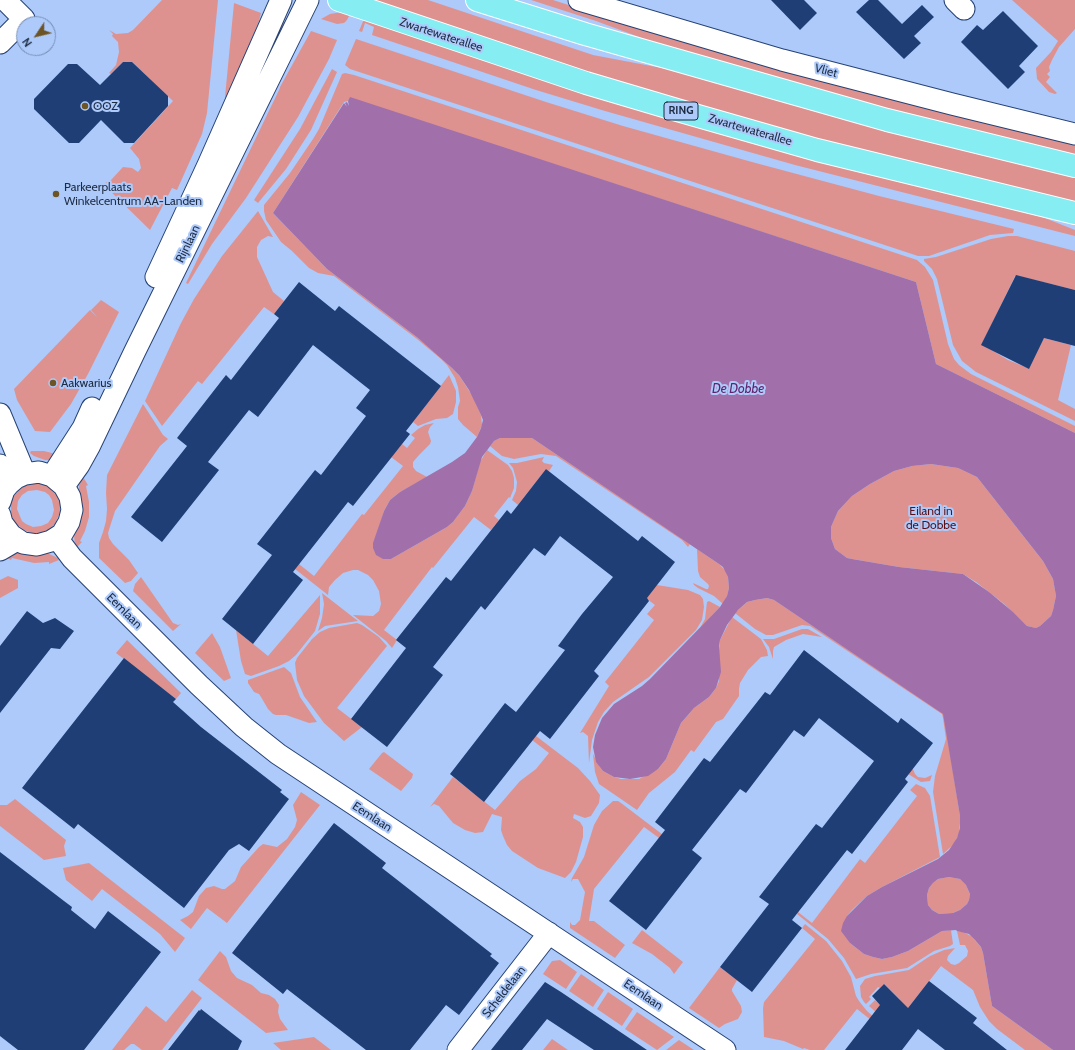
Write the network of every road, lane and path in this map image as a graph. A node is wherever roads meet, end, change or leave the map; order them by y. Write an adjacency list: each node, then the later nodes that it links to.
1 (5, 0): 7 (street)
2 (280, 0): 13 (street, Rijnlaan)
3 (308, 0): 13 (street, Rijnlaan)
4 (339, 0): 10 (main road, Zwartewaterallee / RING)
5 (477, 0): 9 (main road)
6 (579, 0): 8 (street, Vliet)
7 (0, 43)
8 (1075, 134)
9 (1075, 166)
10 (1075, 213)
11 (0, 414): 14 (street)
12 (0, 465): 14 (street)
13 (58, 481): 14 (street); 16 (street)
14 (11, 486)
15 (1, 521): 17 (street)
16 (57, 538): 17 (street); 18 (street, Eemlaan)
17 (8, 545)
18 (549, 933): 19 (street, Scheldelaan); 20 (street, Eemlaan)
19 (458, 1050)
20 (725, 1050)

